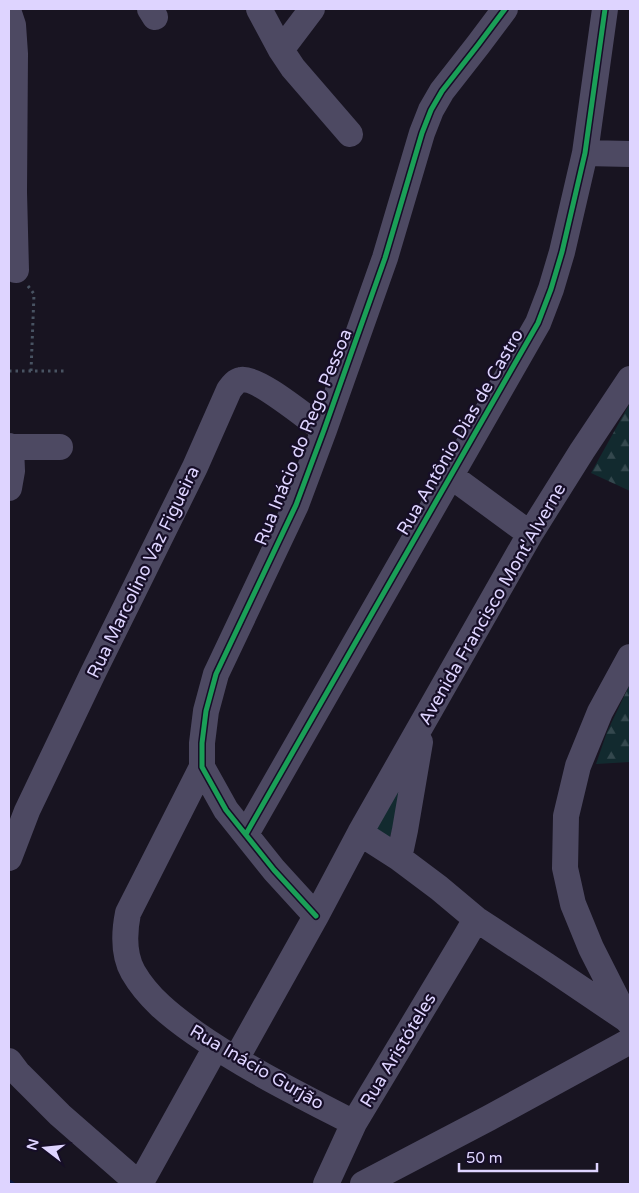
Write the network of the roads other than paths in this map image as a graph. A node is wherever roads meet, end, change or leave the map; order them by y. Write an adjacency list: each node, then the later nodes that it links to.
1 (259, 9): 6 (street)
2 (312, 9): 6 (street)
3 (504, 9): 12 (street, Rua Inácio do Rego Pessoa)
4 (605, 9): 8 (street, Rua Antônio Dias de Castro)
5 (9, 13): 10 (street)
6 (281, 50): 7 (street)
7 (350, 134)
8 (585, 152): 9 (street); 15 (street, Rua Antônio Dias de Castro)
9 (630, 154)
10 (16, 270)
11 (630, 380): 17 (street, Avenida Francisco Mont'Alverne)
12 (324, 430): 20 (street, Rua Inácio do Rego Pessoa); 23 (street, Rua Marcolino Vaz Figueira)
13 (10, 446): 14 (street); 16 (street)
14 (60, 447)
15 (451, 476): 17 (street); 22 (street, Rua Antônio Dias de Castro)
16 (9, 488)
17 (530, 534): 19 (street, Avenida Francisco Mont'Alverne)
18 (630, 657): 27 (street)
19 (426, 717): 21 (street, Avenida Francisco Mont'Alverne); 24 (street)
20 (202, 767): 22 (street, Rua Inácio do Rego Pessoa); 28 (street, Rua Inácio Gurjão)
21 (360, 833): 24 (street); 25 (street, Avenida Francisco Mont'Alverne)
22 (246, 834): 25 (street, Rua Inácio do Rego Pessoa)
23 (9, 858)
24 (399, 858): 26 (street)
25 (316, 916): 28 (street, Avenida Francisco Mont'Alverne)
26 (476, 919): 27 (street); 30 (street, Rua Aristóteles)
27 (630, 1028): 33 (street)
28 (226, 1053): 30 (street, Rua Inácio Gurjão); 31 (street, Avenida Francisco Mont'Alverne)
29 (9, 1061): 31 (street)
30 (354, 1123): 32 (street, Rua Aristóteles)
31 (140, 1184)
32 (326, 1184)
33 (363, 1184)

